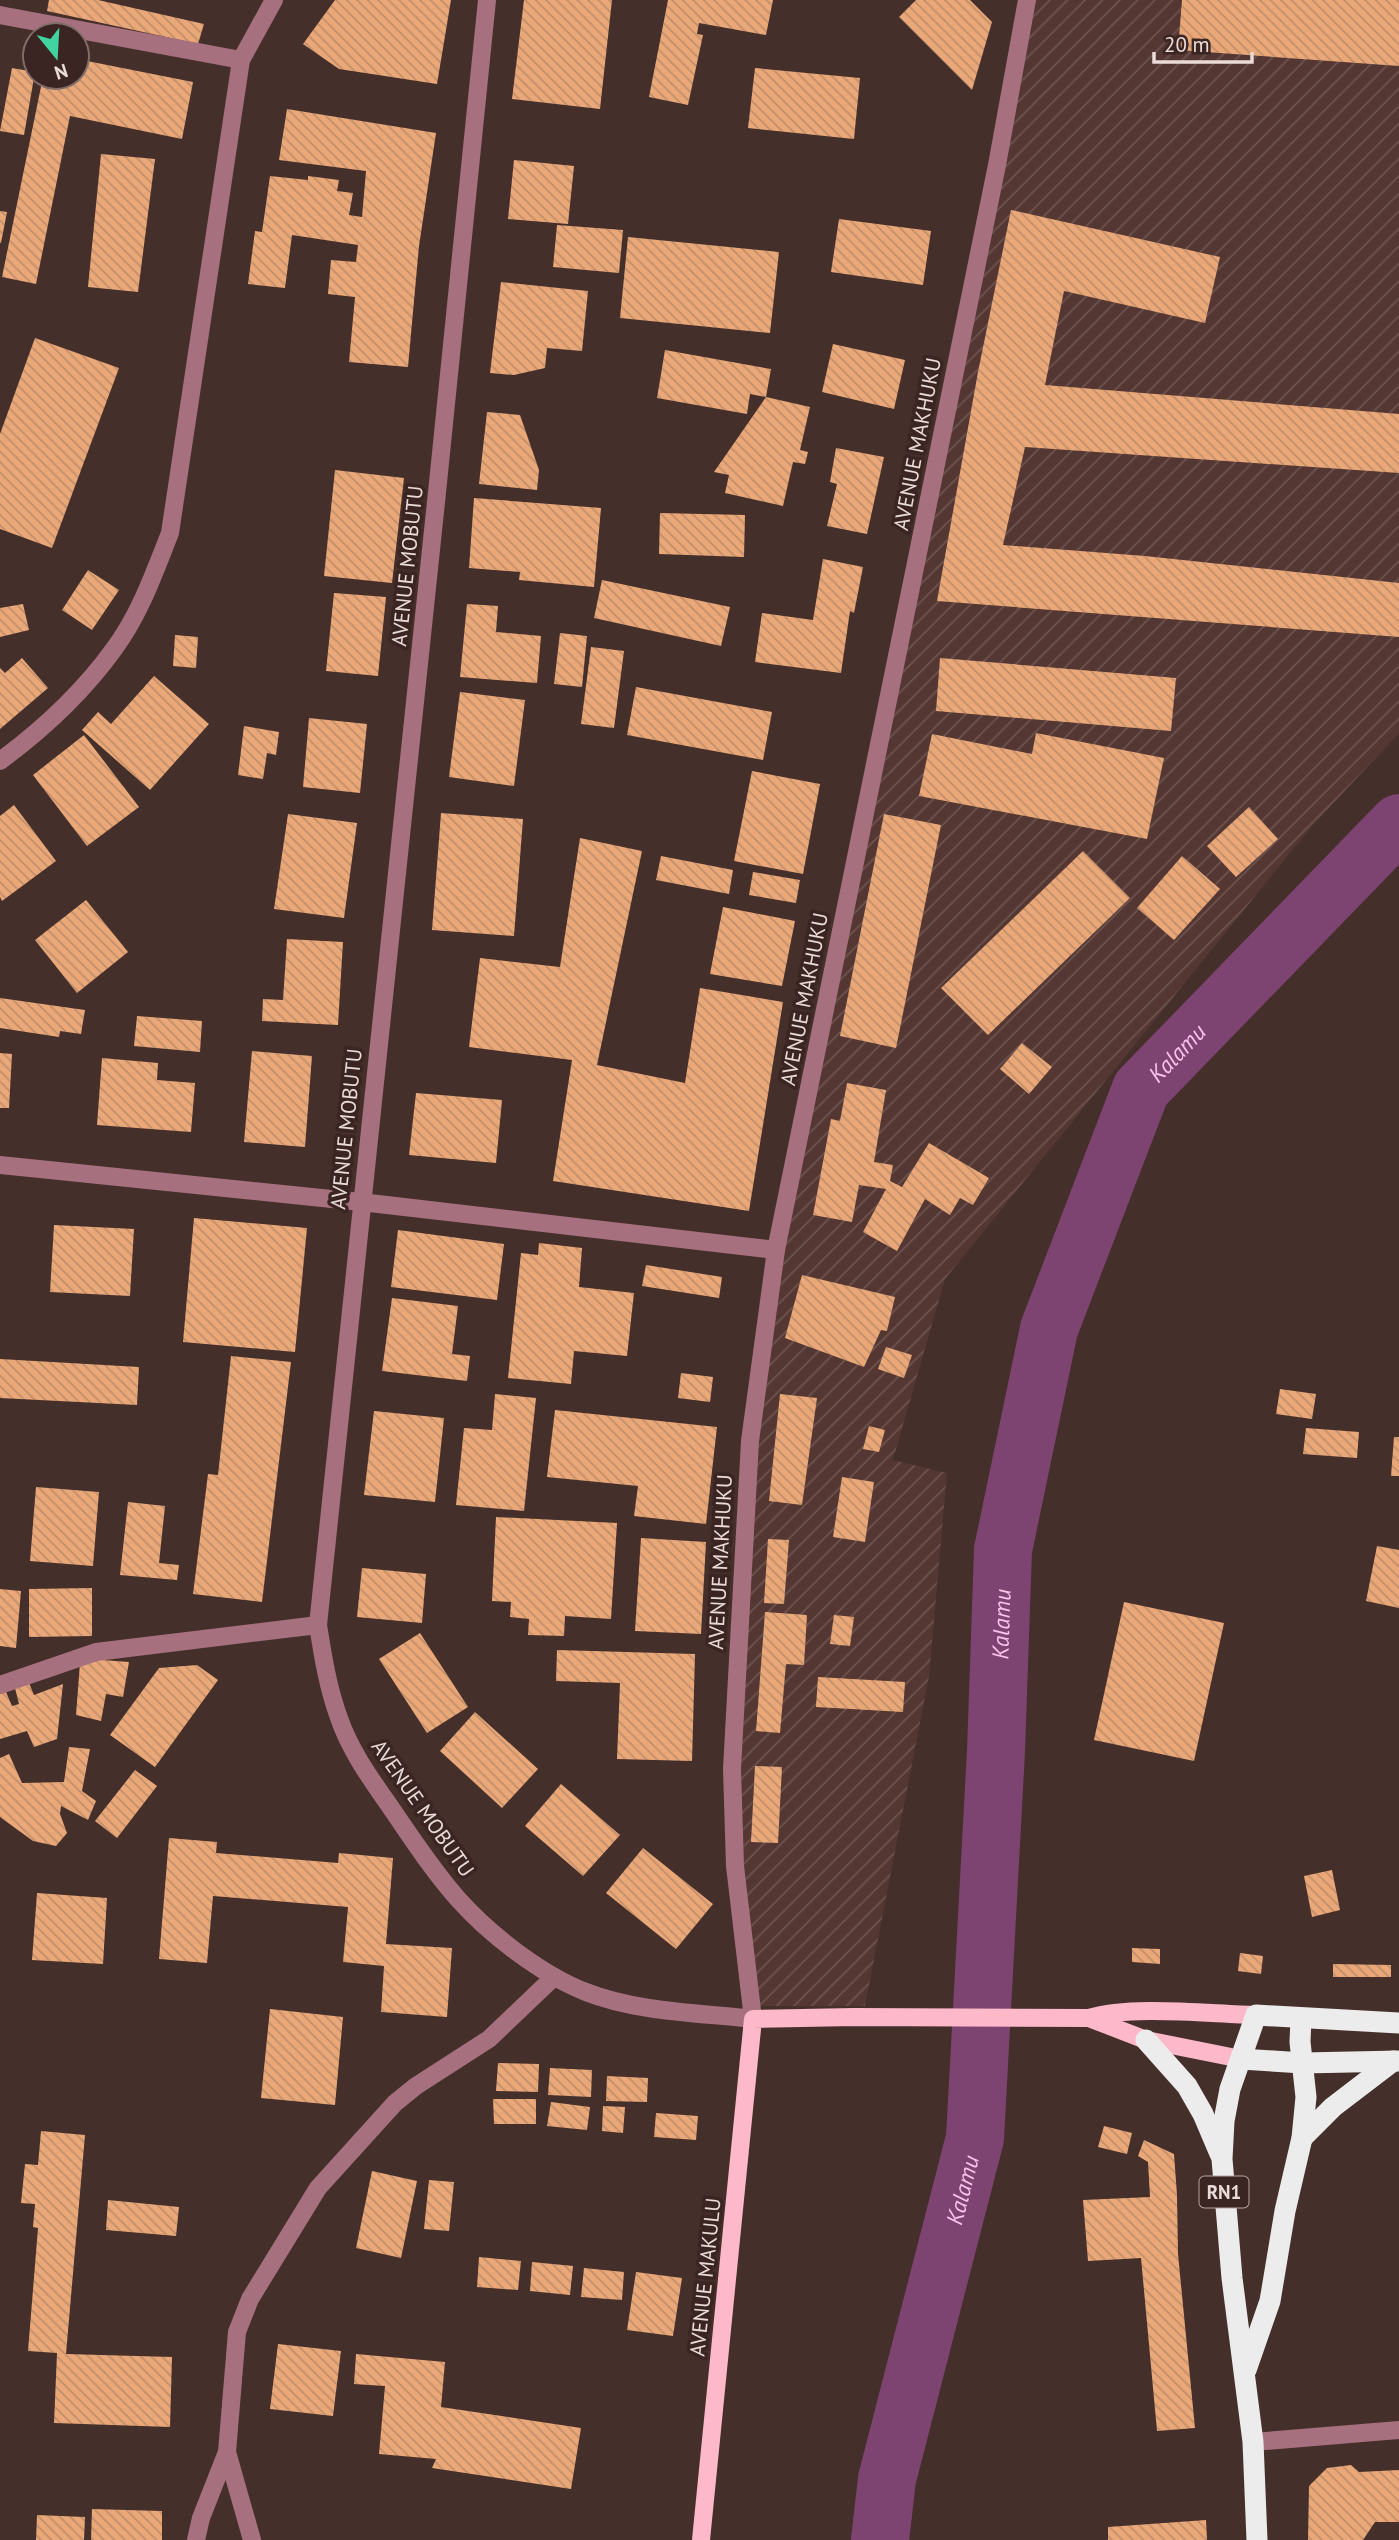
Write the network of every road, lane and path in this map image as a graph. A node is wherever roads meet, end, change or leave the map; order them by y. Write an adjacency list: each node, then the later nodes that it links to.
1 (274, 0): 5 (street)
2 (487, 0): 8 (street, AVENUE MOBUTU)
3 (1027, 0): 9 (street, AVENUE MAKHUKU)
4 (0, 15): 5 (street)
5 (241, 60): 6 (street)
6 (0, 761)
7 (0, 1165): 8 (street)
8 (361, 1202): 9 (street); 10 (street, AVENUE MOBUTU)
9 (776, 1250): 16 (street, AVENUE MAKHUKU)
10 (318, 1625): 11 (street); 12 (street, AVENUE MOBUTU)
11 (0, 1685)
12 (554, 1977): 16 (street, AVENUE MOBUTU); 27 (street)
13 (1256, 2015): 14 (main road); 15 (highway); 19 (highway, RN1)
14 (1089, 2018): 16 (main road); 18 (main road)
15 (1301, 2018): 17 (highway); 21 (highway, RN1)
16 (754, 2019): 30 (main road, AVENUE MAKULU)
17 (1399, 2023)
18 (1146, 2039): 19 (main road); 23 (highway)
19 (1241, 2059): 21 (highway); 23 (highway, RN1)
20 (1396, 2061): 21 (highway); 22 (highway)
21 (1303, 2063): 22 (highway, RN1)
22 (1302, 2138): 24 (highway, RN1)
23 (1222, 2159): 24 (highway, RN1)
24 (1246, 2372): 26 (highway, RN1)
25 (1399, 2430): 26 (street)
26 (1253, 2442): 31 (highway, RN1)
27 (227, 2452): 28 (street); 29 (street)
28 (196, 2540)
29 (251, 2540)
30 (701, 2540)
31 (1257, 2540)

